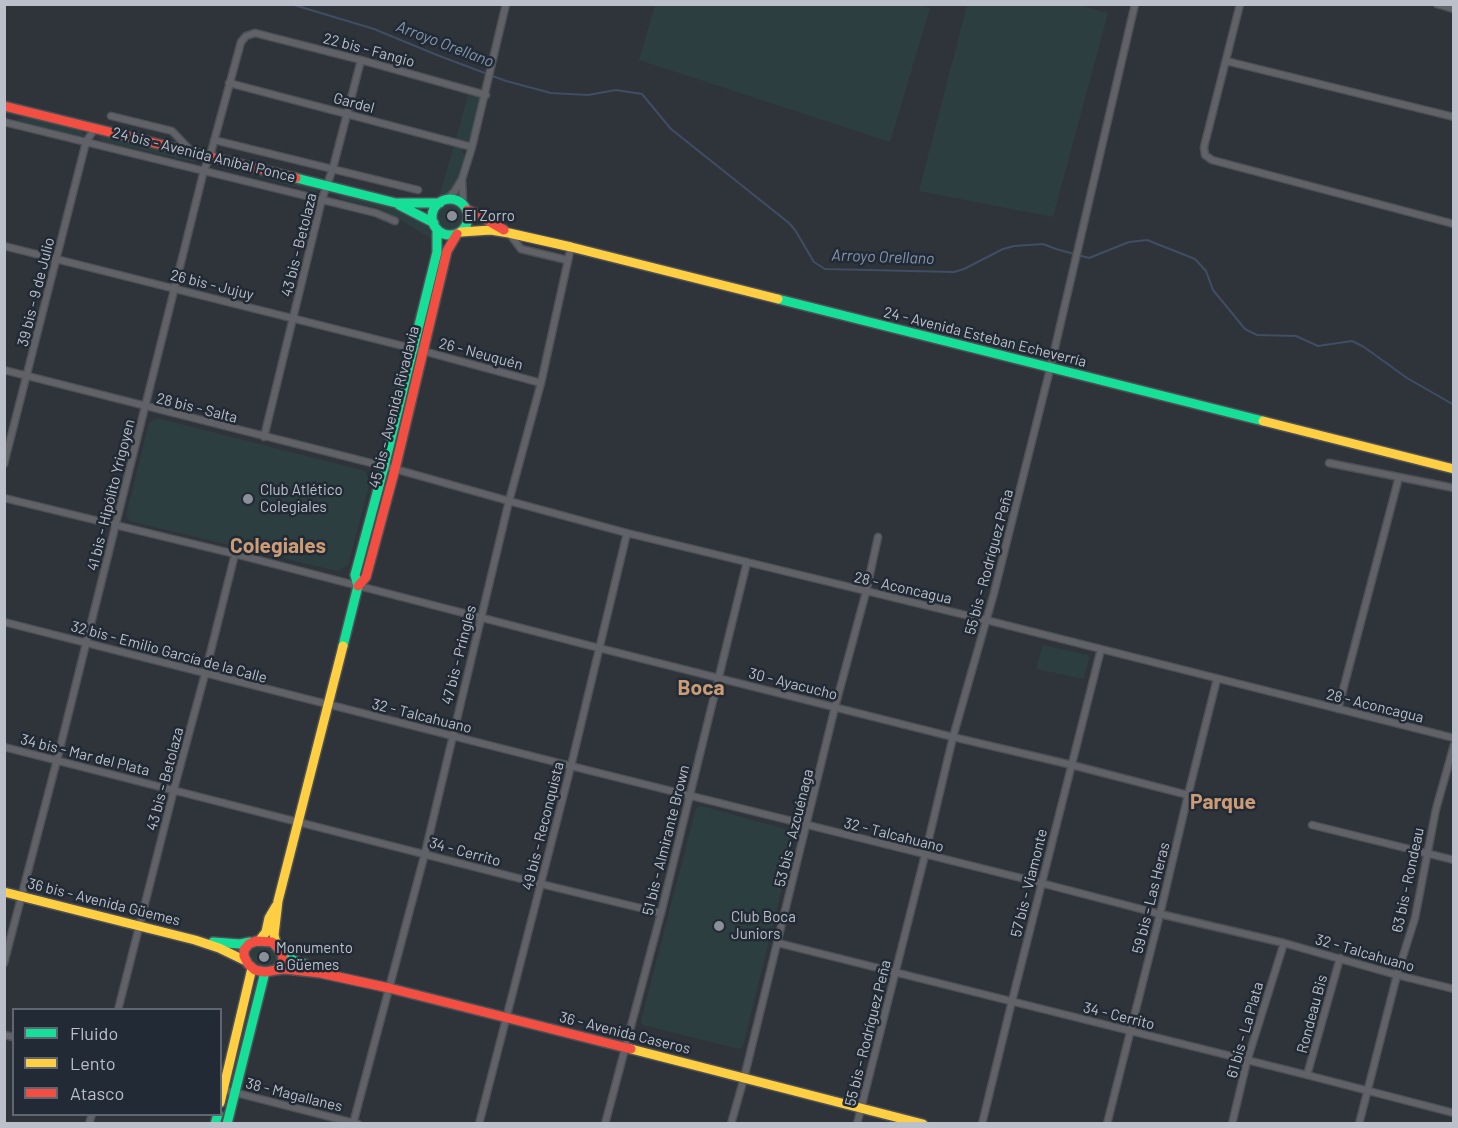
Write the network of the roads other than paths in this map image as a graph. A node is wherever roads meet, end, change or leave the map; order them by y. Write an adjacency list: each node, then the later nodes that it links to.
1 (506, 4): 10 (street)
2 (1135, 4): 44 (street, 55 bis - Rodríguez Peña)
3 (1240, 4): 8 (street)
4 (1437, 4): 5 (street)
5 (1454, 9)
6 (246, 36): 7 (street, 22 bis - Fangio); 9 (street, 41 bis - Hipólito Yrigoyen)
7 (361, 60): 10 (street, 22 bis - Fangio); 12 (street, 43 bis - Betolaza)
8 (1226, 61): 14 (street); 32 (street)
9 (230, 83): 12 (street, Gardel); 17 (street, 41 bis - Hipólito Yrigoyen)
10 (486, 95): 19 (street)
11 (9, 107): 15 (street); 16 (main road, 24 bis - Avenida Aníbal Ponce)
12 (348, 113): 19 (street, Gardel); 22 (street, 43 bis - Betolaza)
13 (111, 116): 20 (street, 24 bis - Avenida Aníbal Ponce)
14 (1454, 117)
15 (7, 122): 18 (street, 24 bis - Avenida Aníbal Ponce)
16 (95, 128): 18 (street, 39 bis - 9 de Julio); 20 (main road, 24 bis - Avenida Aníbal Ponce)
17 (214, 140): 21 (street, 41 bis - Hipólito Yrigoyen); 22 (street, 24 bis - Avenida Aníbal Ponce)
18 (86, 142): 23 (street, 24 bis - Avenida Aníbal Ponce); 38 (street, 39 bis - 9 de Julio)
19 (472, 147): 24 (street)
20 (192, 152): 21 (main road, 24 bis - Avenida Aníbal Ponce)
21 (210, 156): 23 (street, 41 bis - Hipólito Yrigoyen); 25 (main road, 24 bis - Avenida Aníbal Ponce)
22 (333, 168): 25 (street, 43 bis - Betolaza); 26 (street, 24 bis - Avenida Aníbal Ponce)
23 (204, 170): 27 (street, 24 bis - Avenida Aníbal Ponce); 40 (street, 41 bis - Hipólito Yrigoyen)
24 (462, 179): 28 (street); 30 (street)
25 (326, 186): 27 (street, 43 bis - Betolaza); 29 (main road, 24 bis - Avenida Aníbal Ponce)
26 (418, 190)
27 (322, 199): 31 (street, 24 bis - Avenida Aníbal Ponce); 41 (street, 43 bis - Betolaza)
28 (443, 202): 29 (main road, 24 bis - Avenida Aníbal Ponce); 30 (main road); 33 (main road)
29 (396, 203): 33 (main road, 24 bis - Avenida Aníbal Ponce)
30 (465, 207): 34 (main road, 24 - Avenida Esteban Echeverría); 35 (main road)
31 (395, 221)
32 (1454, 224)
33 (435, 226): 35 (main road); 42 (main road, 45 bis - Avenida Rivadavia)
34 (509, 232): 35 (main road, 24 - Avenida Esteban Echeverría); 37 (main road, 24 - Avenida Esteban Echeverría); 39 (street, 24 - Avenida Esteban Echeverría)
35 (459, 233): 43 (main road, 45 bis - Avenida Rivadavia)
36 (4, 246): 38 (street, 26 bis - Jujuy)
37 (571, 247): 39 (street, 47 bis - Pringles); 44 (main road, 24 - Avenida Esteban Echeverría)
38 (57, 258): 40 (street, 26 bis - Jujuy); 46 (street, 39 bis - 9 de Julio)
39 (567, 260): 47 (street, 47 bis - Pringles)
40 (176, 288): 41 (street, 26 bis - Jujuy); 48 (street, 41 bis - Hipólito Yrigoyen)
41 (293, 319): 42 (street, 26 bis - Jujuy); 49 (street, 43 bis - Betolaza)
42 (413, 349): 43 (street, 26 - Neuquén); 52 (main road, 45 bis - Avenida Rivadavia)
43 (423, 351): 47 (street, 26 - Neuquén); 53 (main road, 45 bis - Avenida Rivadavia)
44 (1050, 369): 54 (main road, 24 - Avenida Esteban Echeverría); 67 (street, 55 bis - Rodríguez Peña)
45 (4, 370): 46 (street, 28 bis - Salta)
46 (28, 376): 48 (street, 28 bis - Salta); 51 (street, 39 bis - 9 de Julio)
47 (542, 383): 58 (street, 47 bis - Pringles)
48 (146, 407): 49 (street, 28 bis - Salta); 59 (street, 41 bis - Hipólito Yrigoyen)
49 (264, 437): 52 (street, 28 bis - Salta)
50 (1329, 463): 55 (street)
51 (4, 464)
52 (384, 467): 53 (street, 28 - Aconcagua); 64 (main road, 45 bis - Avenida Rivadavia)
53 (395, 469): 58 (street, 28 - Aconcagua); 64 (main road, 45 bis - Avenida Rivadavia)
54 (1454, 469)
55 (1399, 477): 56 (street); 77 (street)
56 (1454, 488)
57 (4, 498): 59 (street, 30 - Ayacucho)
58 (509, 501): 60 (street, 28 - Aconcagua); 66 (street, 47 bis - Pringles)
59 (116, 525): 62 (street, 30 - Ayacucho); 69 (street, 41 bis - Hipólito Yrigoyen)
60 (627, 533): 63 (street, 28 - Aconcagua); 70 (street, 49 bis - Reconquista)
61 (878, 537): 65 (street, 53 bis - Azcuénaga)
62 (235, 554): 64 (street, 30 - Ayacucho); 72 (street, 43 bis - Betolaza)
63 (747, 562): 65 (street, 28 - Aconcagua); 73 (street, 51 bis - Almirante Brown)
64 (358, 586): 66 (street, 30 - Ayacucho); 75 (main road, 45 bis - Avenida Rivadavia)
65 (866, 592): 67 (street, 28 - Aconcagua); 76 (street, 53 bis - Azcuénaga)
66 (481, 618): 70 (street, 30 - Ayacucho); 78 (street, 47 bis - Pringles)
67 (986, 620): 71 (street, 28 - Aconcagua); 79 (street, 55 bis - Rodríguez Peña)
68 (4, 622): 69 (street, 32 bis - Emilio García de la Calle)
69 (86, 642): 72 (street, 32 bis - Emilio García de la Calle); 83 (street, 41 bis - Hipólito Yrigoyen)
70 (598, 648): 73 (street, 30 - Ayacucho); 85 (street, 49 bis - Reconquista)
71 (1101, 649): 74 (street, 28 - Aconcagua); 84 (street, 57 bis - Viamonte)
72 (205, 674): 75 (street, 32 bis - Emilio García de la Calle); 86 (street, 43 bis - Betolaza)
73 (718, 678): 76 (street, 30 - Ayacucho); 87 (street, 51 bis - Almirante Brown)
74 (1217, 678): 77 (street, 28 - Aconcagua); 88 (street, 59 bis - Las Heras)
75 (328, 705): 78 (street, 32 - Talcahuano); 89 (main road, 45 bis - Avenida Rivadavia)
76 (835, 707): 79 (street, 30 - Ayacucho); 90 (street, 53 bis - Azcuénaga)
77 (1338, 709): 80 (street, 28 - Aconcagua)
78 (452, 735): 85 (street, 32 - Talcahuano); 92 (street, 47 bis - Pringles)
79 (953, 737): 84 (street, 30 - Ayacucho); 94 (street, 55 bis - Rodríguez Peña)
80 (1454, 738)
81 (1454, 745): 93 (street, 63 bis - Rondeau)
82 (4, 747): 83 (street, 34 bis - Mar del Plata)
83 (57, 760): 86 (street, 34 bis - Mar del Plata); 99 (street, 41 bis - Hipólito Yrigoyen)
84 (1072, 765): 88 (street, 30 - Ayacucho); 96 (street, 57 bis - Viamonte)
85 (571, 766): 87 (street, 32 - Talcahuano); 97 (street, 49 bis - Reconquista)
86 (174, 789): 89 (street, 34 bis - Mar del Plata); 103 (street, 43 bis - Betolaza)
87 (689, 795): 90 (street, 32 - Talcahuano); 101 (street, 51 bis - Almirante Brown)
88 (1188, 795): 102 (street, 59 bis - Las Heras)
89 (298, 821): 92 (street, 34 - Cerrito); 100 (main road, 45 bis - Avenida Rivadavia)
90 (807, 825): 94 (street, 32 - Talcahuano); 106 (street, 53 bis - Azcuénaga)
91 (1312, 825): 93 (street)
92 (425, 853): 97 (street, 34 - Cerrito); 117 (street, 47 bis - Pringles)
93 (1426, 853): 95 (street); 116 (street, 63 bis - Rondeau)
94 (925, 855): 96 (street, 32 - Talcahuano); 115 (street, 55 bis - Rodríguez Peña)
95 (1454, 860)
96 (1041, 883): 102 (street, 32 - Talcahuano); 119 (street, 57 bis - Viamonte)
97 (541, 884): 101 (street, 34 - Cerrito); 121 (street, 49 bis - Reconquista)
98 (4, 892): 99 (main road, 36 bis - Avenida Güemes)
99 (21, 897): 103 (main road, 36 bis - Avenida Güemes); 110 (street, 41 bis - Hipólito Yrigoyen)
100 (278, 901): 105 (main road, 45 bis - Avenida Rivadavia); 108 (main road, 45 bis - Avenida Rivadavia)
101 (661, 913): 123 (street, 51 bis - Almirante Brown)
102 (1160, 914): 107 (street, 32 - Talcahuano); 122 (street, 59 bis - Las Heras)
103 (140, 926): 104 (main road, 36 bis - Avenida Güemes); 120 (street, 43 bis - Betolaza)
104 (195, 940): 105 (main road, 36 bis - Avenida Güemes); 111 (main road, 36 bis - Avenida Güemes)
105 (257, 941): 108 (main road); 111 (main road)
106 (778, 943): 115 (street, 34 - Cerrito); 126 (street, 53 bis - Azcuénaga)
107 (1284, 943): 109 (street, 32 - Talcahuano); 124 (street, 61 bis - La Plata)
108 (278, 948): 112 (main road); 114 (main road, 36 - Avenida Caseros)
109 (1340, 958): 116 (street, 32 - Talcahuano); 125 (street, Rondeau Bis)
110 (4, 963)
111 (249, 964): 113 (main road); 127 (main road)
112 (276, 970): 113 (main road); 114 (main road, 36 - Avenida Caseros)
113 (265, 972): 129 (main road)
114 (320, 972): 117 (main road, 36 - Avenida Caseros)
115 (895, 972): 119 (street, 34 - Cerrito); 130 (street, 55 bis - Rodríguez Peña)
116 (1397, 975): 118 (street, 32 - Talcahuano); 128 (street, 63 bis - Rondeau)
117 (389, 988): 121 (main road, 36 - Avenida Caseros); 132 (street, 47 bis - Pringles)
118 (1454, 989)
119 (1012, 1001): 122 (street, 34 - Cerrito); 139 (street, 57 bis - Viamonte)
120 (119, 1008)
121 (506, 1017): 123 (main road, 36 - Avenida Caseros); 134 (street, 49 bis - Reconquista)
122 (1130, 1032): 124 (street, 34 - Cerrito); 140 (street, 59 bis - Las Heras)
123 (625, 1048): 126 (main road, 36 - Avenida Caseros); 135 (street, 51 bis - Almirante Brown)
124 (1247, 1061): 125 (street, 34 - Cerrito); 141 (street, 61 bis - La Plata)
125 (1307, 1075): 128 (street, 34 - Cerrito)
126 (744, 1078): 130 (main road, 36 - Avenida Caseros); 136 (street, 53 bis - Azcuénaga)
127 (222, 1089): 129 (street, 38 - Magallanes)
128 (1368, 1091): 131 (street, 34 - Cerrito); 142 (street, 63 bis - Rondeau)
129 (234, 1092): 132 (street, 38 - Magallanes); 133 (main road)
130 (861, 1109): 137 (street, 55 bis - Rodríguez Peña); 138 (main road, 36 - Avenida Caseros)
131 (1454, 1113)
132 (355, 1123)
133 (226, 1124)
134 (479, 1124)
135 (605, 1124)
136 (731, 1124)
137 (857, 1124)
138 (922, 1124)
139 (982, 1124)
140 (1107, 1124)
141 (1232, 1124)
142 (1359, 1124)

